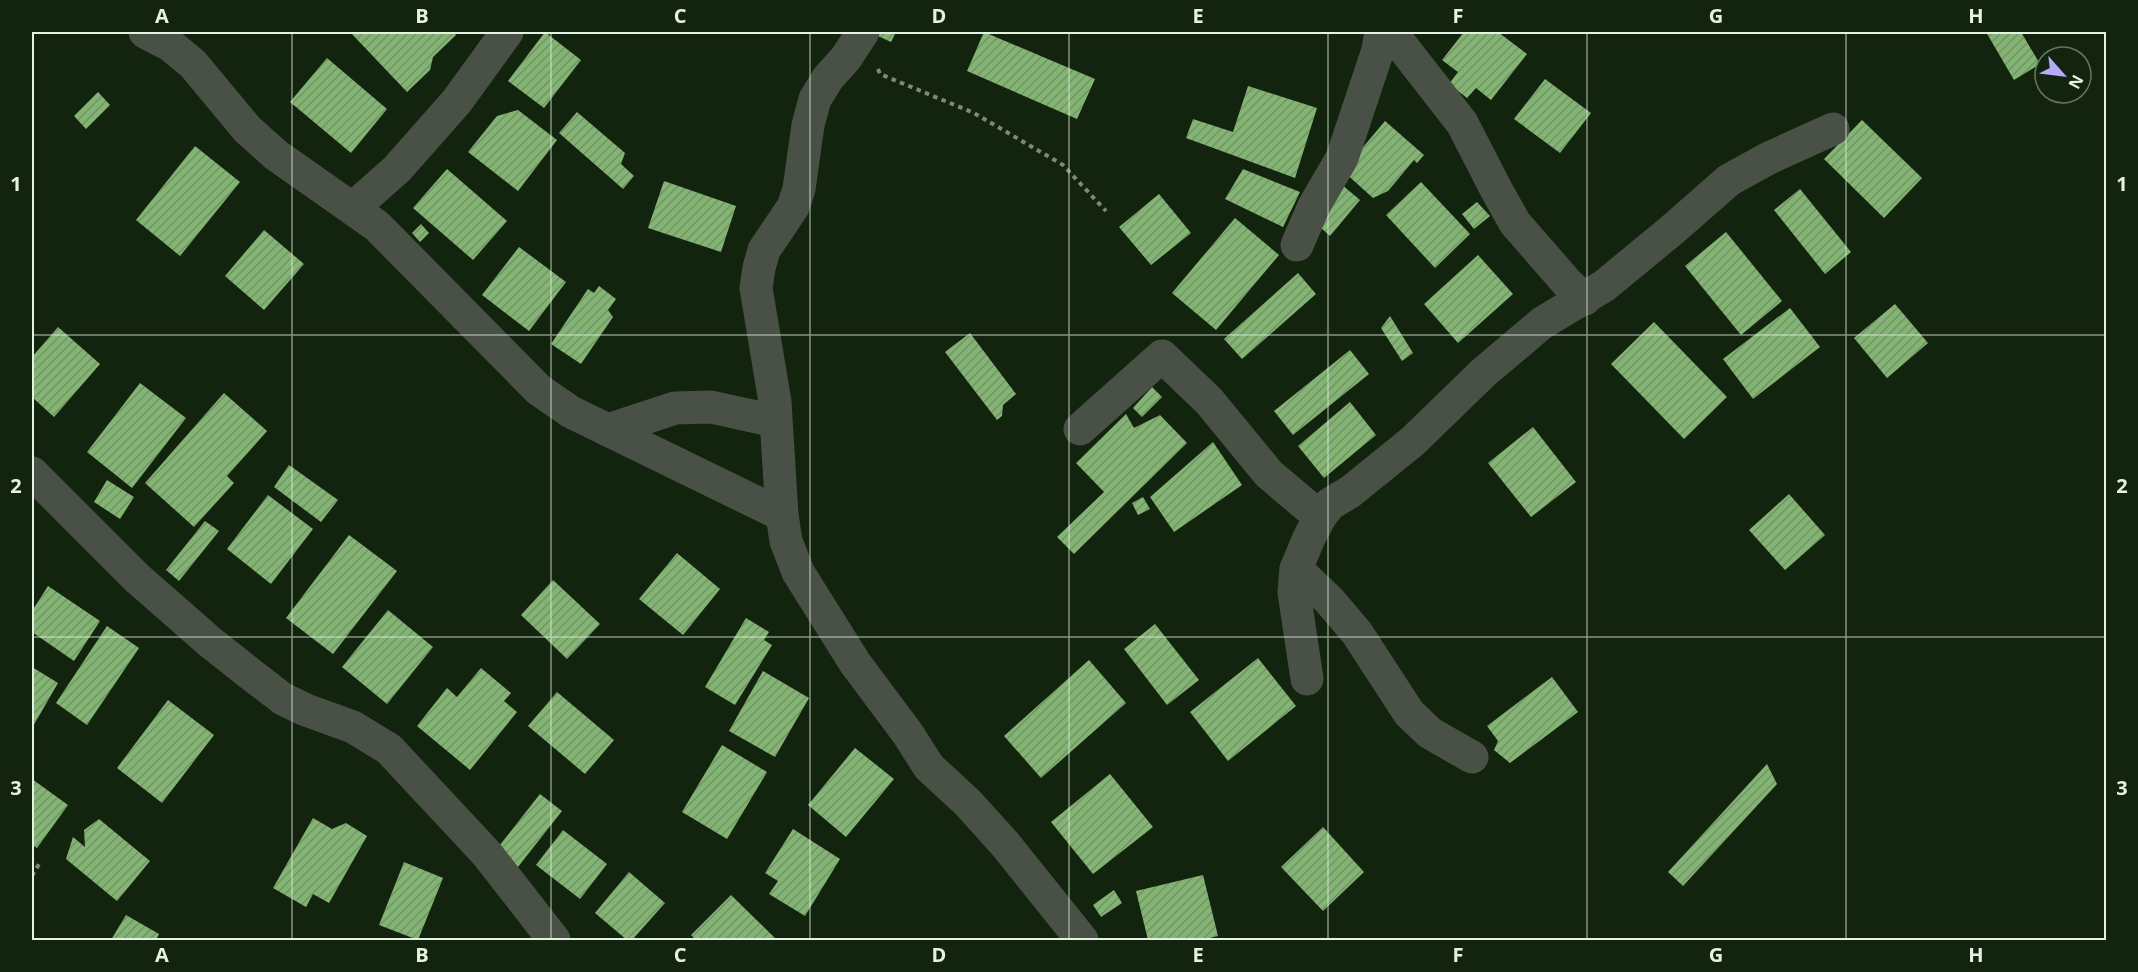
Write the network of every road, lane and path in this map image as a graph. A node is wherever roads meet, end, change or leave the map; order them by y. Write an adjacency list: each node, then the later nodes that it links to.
1 (145, 32): 8 (street)
2 (507, 32): 8 (street)
3 (863, 32): 12 (street)
4 (1381, 32): 10 (street)
5 (1391, 32): 11 (street)
6 (876, 64): 9 (path)
7 (1833, 129): 11 (street)
8 (353, 208): 14 (street)
9 (1106, 211)
10 (1297, 245)
11 (1586, 299): 17 (street)
12 (775, 421): 14 (street); 16 (street)
13 (1080, 429): 17 (street)
14 (608, 430): 16 (street)
15 (32, 473): 23 (street)
16 (782, 515): 24 (street)
17 (1320, 517): 18 (street)
18 (1296, 569): 19 (street); 20 (street)
19 (1306, 679)
20 (1472, 757)
21 (39, 864): 22 (path)
22 (32, 876)
23 (554, 940)
24 (1082, 940)

